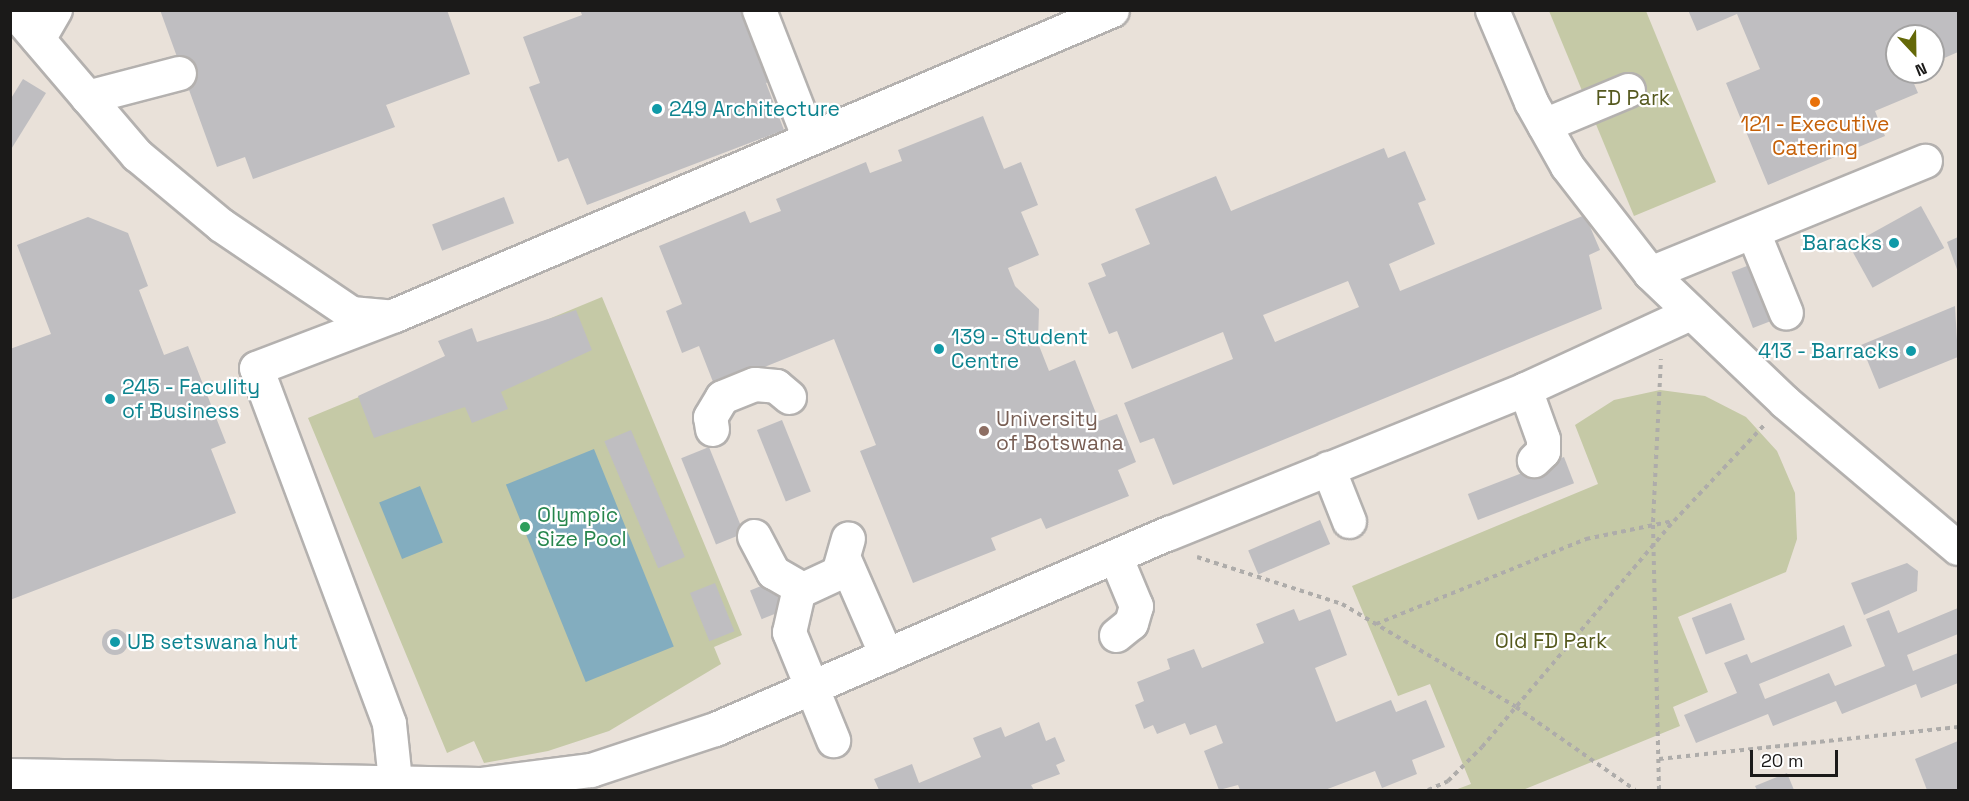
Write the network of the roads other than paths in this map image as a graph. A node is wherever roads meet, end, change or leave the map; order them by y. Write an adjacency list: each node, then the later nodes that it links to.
1 (13, 10): 6 (lane)
2 (55, 10): 6 (lane)
3 (759, 10): 11 (lane)
4 (1112, 10): 11 (lane)
5 (1492, 10): 10 (lane)
6 (38, 39): 9 (lane)
7 (179, 73): 9 (lane)
8 (1628, 90): 10 (lane)
9 (87, 97): 16 (lane)
10 (1544, 125): 14 (lane)
11 (808, 138): 16 (lane)
12 (1925, 162): 13 (lane)
13 (1753, 232): 14 (lane); 15 (lane)
14 (1650, 273): 17 (lane)
15 (1786, 313)
16 (395, 315): 34 (lane)
17 (1676, 319): 18 (lane); 25 (lane)
18 (1526, 389): 21 (lane); 22 (lane)
19 (789, 397): 20 (lane)
20 (711, 429)
21 (1534, 460)
22 (1328, 468): 23 (lane); 26 (lane)
23 (1349, 521)
24 (754, 536): 27 (lane)
25 (1956, 544)
26 (1116, 558): 28 (lane); 29 (lane)
27 (799, 588): 29 (lane); 30 (lane)
28 (1116, 635)
29 (886, 655): 30 (lane)
30 (811, 686): 31 (lane); 34 (lane)
31 (833, 740)
32 (10, 775): 33 (lane)
33 (103, 785): 34 (lane)
34 (396, 787)

